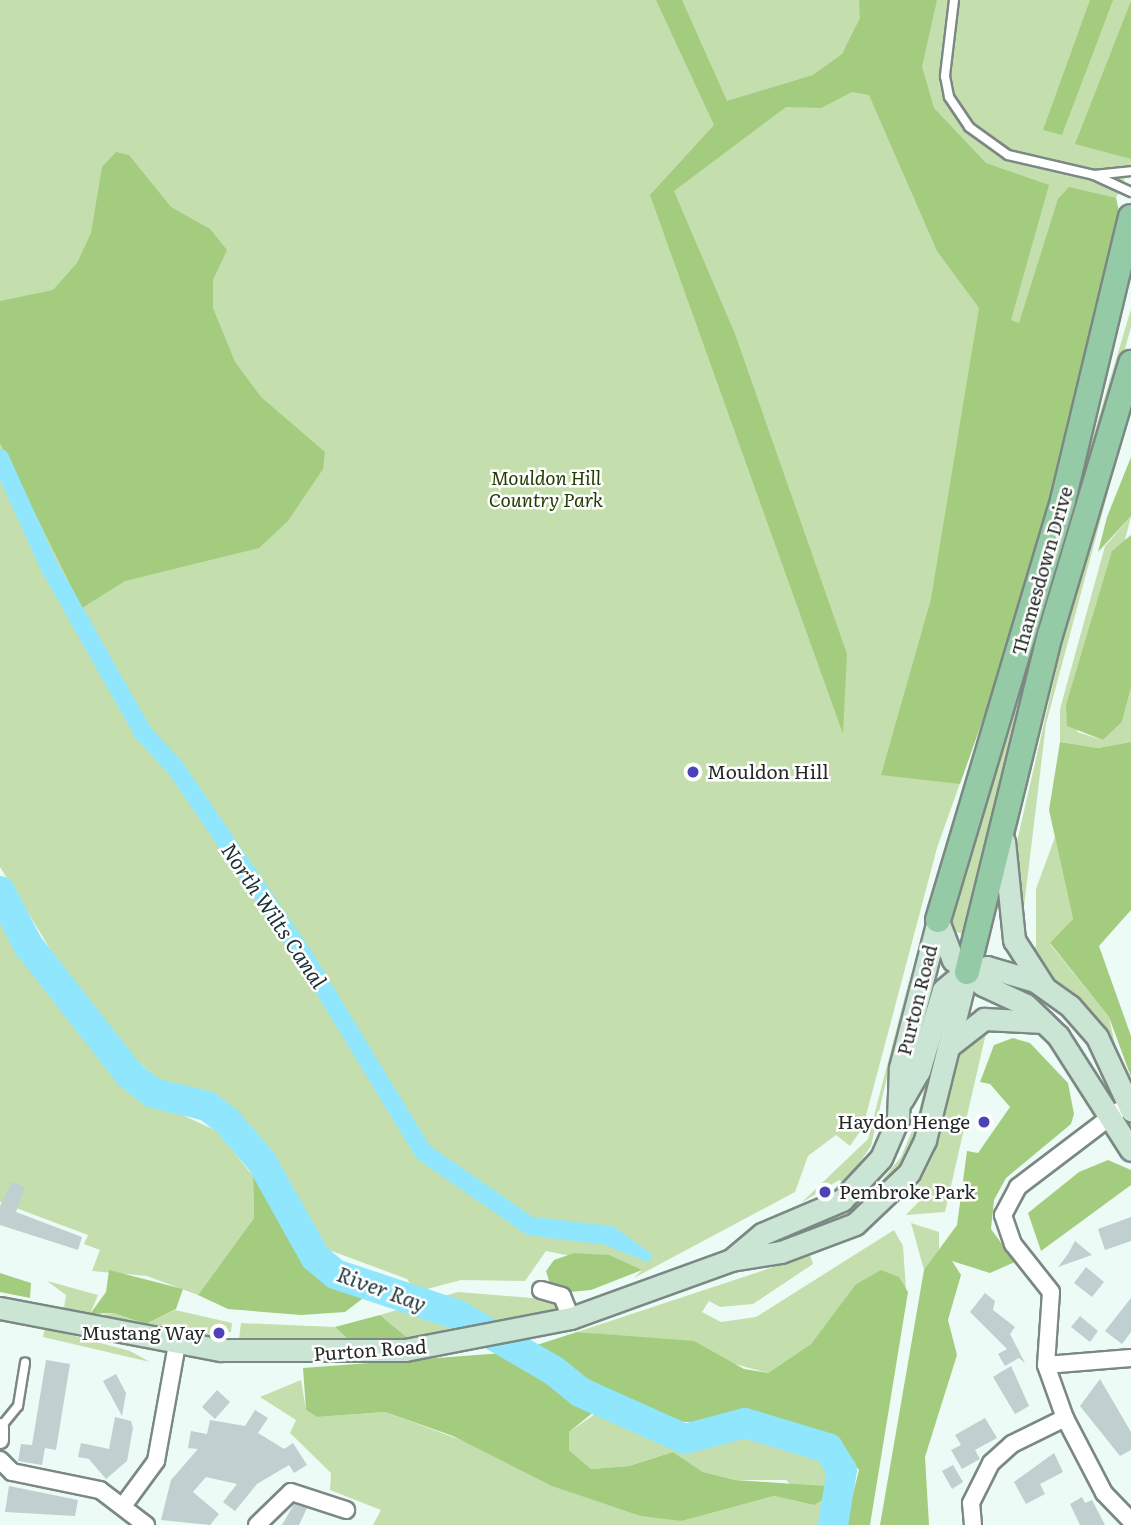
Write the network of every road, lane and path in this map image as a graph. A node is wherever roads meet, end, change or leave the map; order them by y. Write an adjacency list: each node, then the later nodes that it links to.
1 (954, 0): 3 (lane)
2 (1131, 172): 3 (lane)
3 (1094, 175): 4 (lane)
4 (1131, 192)
5 (1131, 218): 7 (main road, Thamesdown Drive)
6 (1131, 284): 7 (main road)
7 (1105, 328): 10 (main road, Thamesdown Drive)
8 (1131, 363): 9 (main road, Thamesdown Drive)
9 (1003, 821): 11 (main road, Thamesdown Drive); 12 (main road)
10 (938, 920): 11 (main road, Purton Road); 15 (main road, Purton Road)
11 (967, 972): 12 (main road); 13 (main road, Purton Road); 14 (main road, Purton Road); 15 (main road, Purton Road)
12 (1047, 989): 16 (main road)
13 (1043, 1022): 14 (main road); 17 (main road, Purton Road)
14 (948, 1047): 19 (main road, Purton Road)
15 (902, 1100): 19 (main road, Purton Road)
16 (1130, 1107): 17 (street)
17 (1108, 1117): 18 (main road, Purton Road); 26 (street)
18 (1131, 1150)
19 (731, 1260): 22 (main road, Purton Road)
20 (541, 1290): 22 (street)
21 (0, 1308): 23 (main road, Purton Road)
22 (571, 1318): 23 (main road, Purton Road)
23 (177, 1343): 31 (street)
24 (1131, 1358): 26 (street)
25 (25, 1363): 28 (lane)
26 (1046, 1364): 27 (street)
27 (1065, 1418): 33 (street); 36 (street)
28 (0, 1428): 29 (street)
29 (0, 1440)
30 (2, 1468): 31 (street)
31 (123, 1506): 34 (street)
32 (346, 1510): 35 (street)
33 (1131, 1521)
34 (146, 1525)
35 (257, 1525)
36 (973, 1525)

